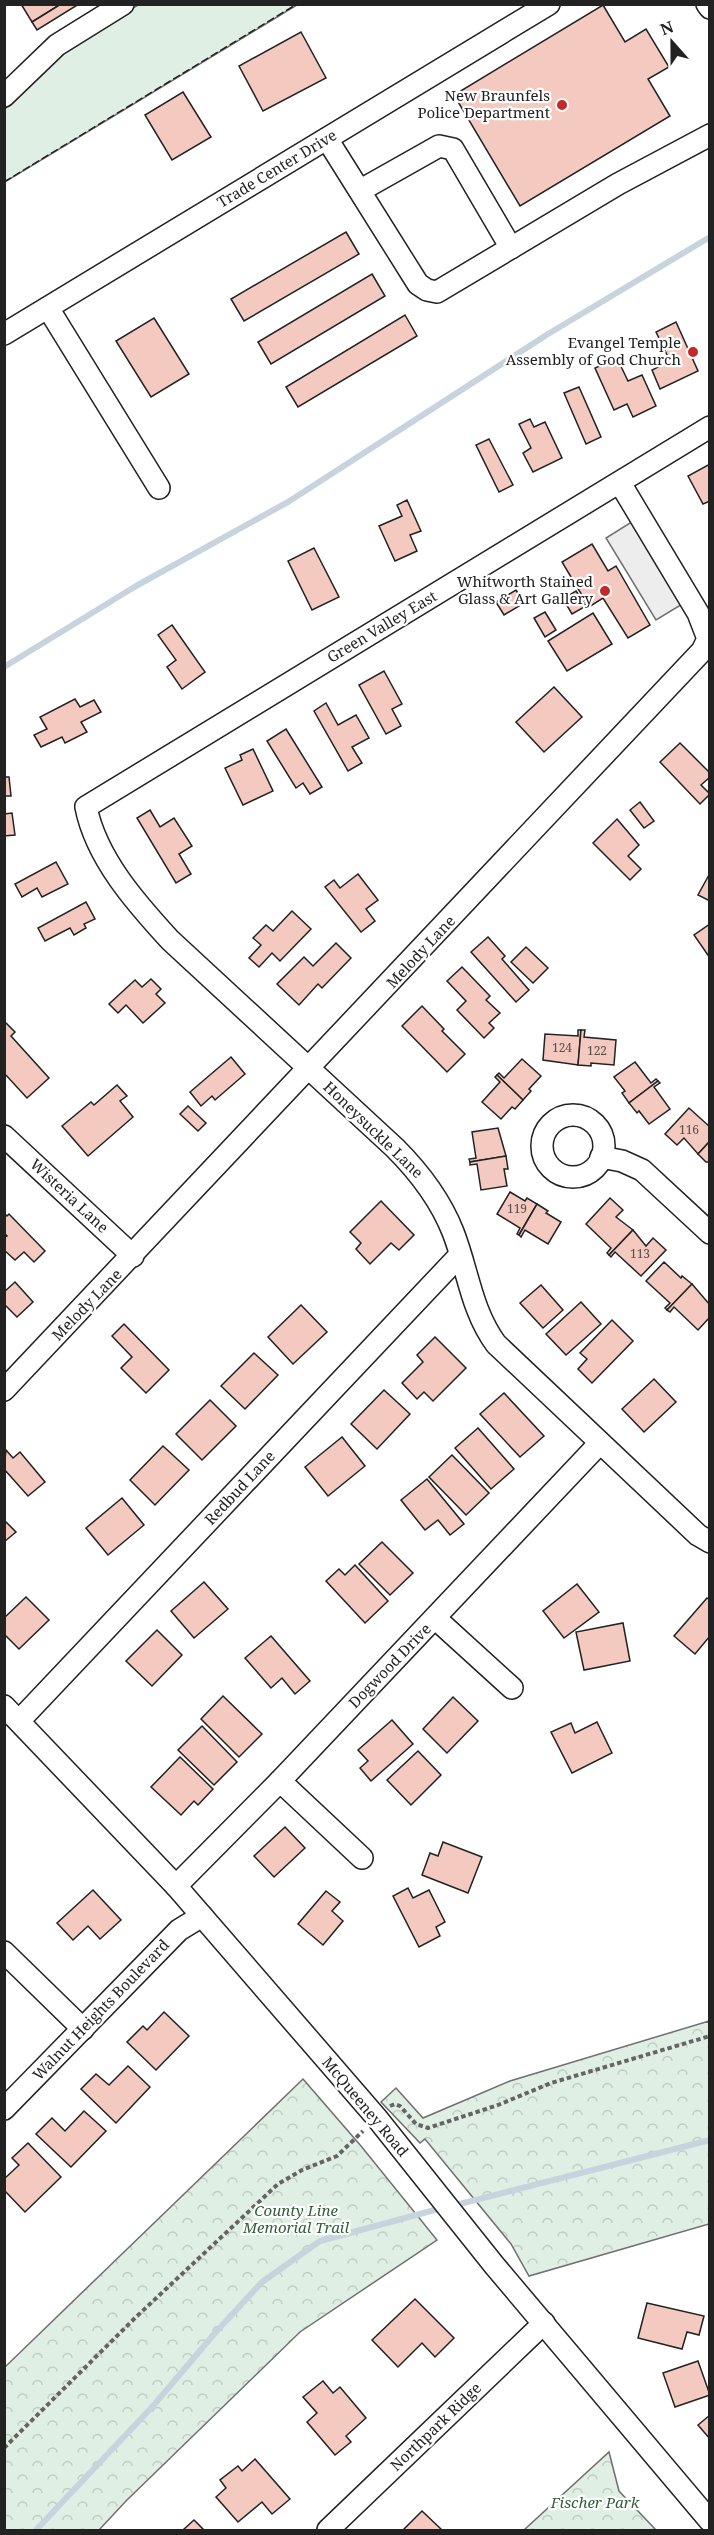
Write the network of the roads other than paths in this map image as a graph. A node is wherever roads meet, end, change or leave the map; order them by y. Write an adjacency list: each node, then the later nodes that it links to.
1 (123, 4): 3 (street)
2 (549, 4): 5 (street, Trade Center Drive)
3 (4, 96)
4 (710, 135): 7 (street)
5 (327, 139): 6 (street); 8 (street, Trade Center Drive)
6 (361, 190): 7 (street); 7 (street)
7 (511, 248)
8 (48, 308): 9 (street, Trade Center Drive); 12 (street)
9 (4, 334)
10 (710, 427): 11 (street, Green Valley East)
11 (620, 483): 13 (street, Green Valley East); 14 (street, Melody Lane)
12 (159, 488)
13 (87, 809): 14 (street, Honeysuckle Lane)
14 (310, 1069): 18 (street, Honeysuckle Lane); 19 (street, Melody Lane)
15 (4, 1136): 19 (street, Wisteria Lane)
16 (602, 1157): 17 (street)
17 (710, 1233)
18 (460, 1255): 21 (street, Honeysuckle Lane); 25 (street, Redbud Lane)
19 (133, 1256): 20 (street, Melody Lane)
20 (4, 1390)
21 (600, 1443): 22 (street, Honeysuckle Lane); 23 (street, Dogwood Drive)
22 (710, 1542)
23 (435, 1618): 24 (street); 26 (street, Dogwood Drive)
24 (512, 1688)
25 (12, 1714): 28 (street, McQueeney Road)
26 (280, 1781): 27 (street); 28 (street, Dogwood Drive)
27 (362, 1858)
28 (176, 1886): 29 (street, McQueeney Road)
29 (202, 1916): 31 (street, Walnut Heights Boulevard); 33 (street, McQueeney Road)
30 (4, 1953): 31 (street)
31 (83, 2029): 32 (street, Walnut Heights Boulevard)
32 (4, 2109)
33 (544, 2323): 34 (street, McQueeney Road); 35 (street, Northpark Ridge)
34 (710, 2521)
35 (328, 2530)

